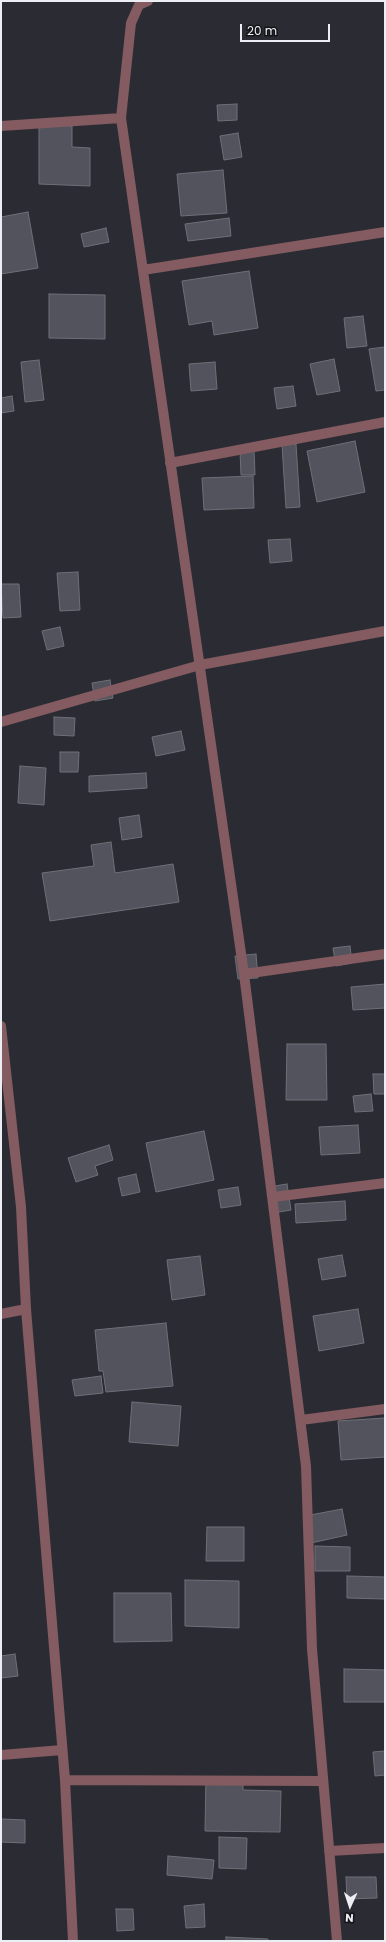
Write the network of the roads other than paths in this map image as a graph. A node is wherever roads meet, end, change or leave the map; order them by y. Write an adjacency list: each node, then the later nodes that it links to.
1 (148, 1): 2 (street)
2 (121, 118): 3 (street); 5 (street)
3 (1, 126)
4 (385, 232): 5 (street)
5 (143, 270): 7 (street)
6 (385, 422): 7 (street)
7 (170, 462): 9 (street)
8 (385, 631): 9 (street)
9 (200, 665): 10 (street); 12 (street)
10 (1, 722)
11 (385, 954): 12 (street)
12 (244, 974): 16 (street)
13 (1, 1026): 14 (street)
14 (5, 1086): 17 (street)
15 (385, 1183): 16 (street)
16 (273, 1197): 20 (street)
17 (26, 1309): 18 (street); 21 (street)
18 (1, 1314)
19 (385, 1409): 20 (street)
20 (301, 1420): 24 (street)
21 (62, 1750): 22 (street); 23 (street)
22 (1, 1755)
23 (64, 1780): 24 (street); 27 (street)
24 (323, 1782): 26 (street)
25 (385, 1848): 26 (street)
26 (329, 1851): 28 (street)
27 (73, 1941)
28 (337, 1941)

